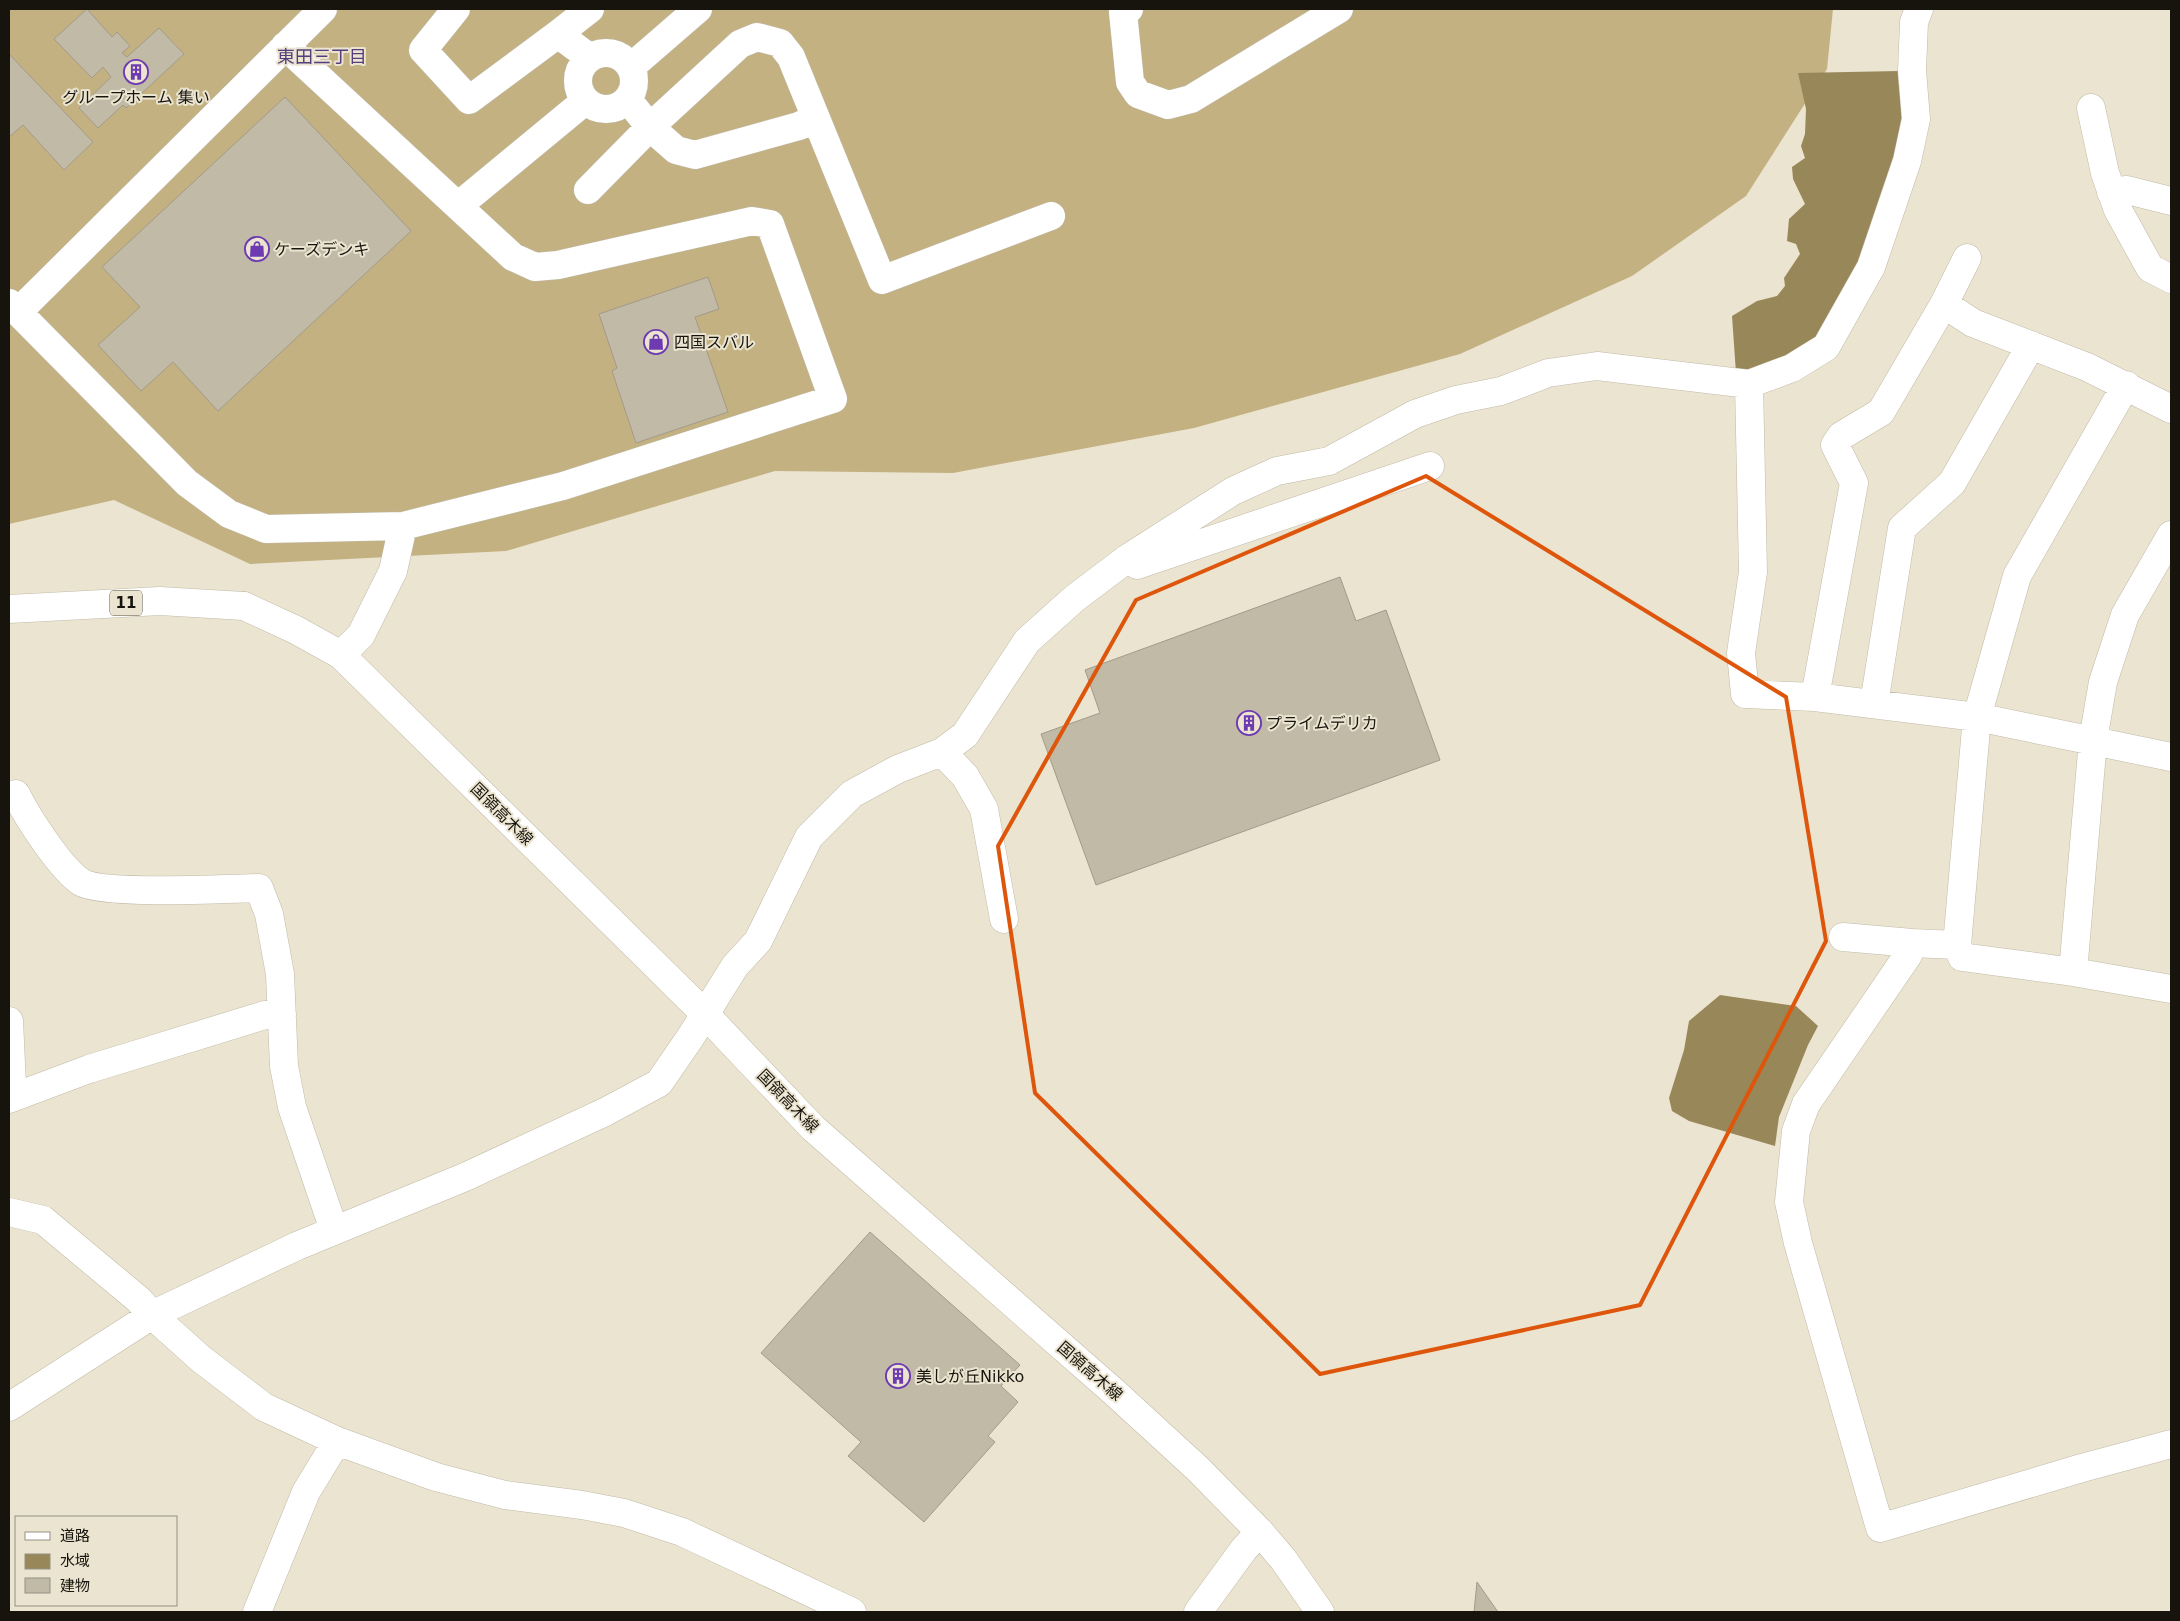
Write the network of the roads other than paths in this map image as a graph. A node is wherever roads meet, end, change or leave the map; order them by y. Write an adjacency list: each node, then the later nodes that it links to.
1 (323, 9): 9 (main road)
2 (456, 9): 8 (main road)
3 (590, 9): 8 (main road)
4 (698, 9): 11 (main road)
5 (1128, 9): 6 (main road)
6 (1339, 9)
7 (1919, 9): 27 (main road)
8 (558, 34): 10 (main road)
9 (285, 46): 20 (main road); 25 (main road)
10 (590, 58): 11 (main road); 13 (main road)
11 (631, 67): 12 (main road)
12 (628, 100): 13 (main road); 16 (main road)
13 (585, 101): 20 (main road)
14 (2091, 108): 18 (main road)
15 (816, 118): 16 (main road); 16 (main road); 21 (main road)
16 (650, 127): 17 (main road)
17 (588, 190)
18 (2111, 192): 19 (main road); 23 (main road)
19 (2171, 201)
20 (458, 206): 31 (main road)
21 (1051, 216)
22 (1968, 258): 24 (main road)
23 (2171, 279)
24 (1944, 304): 26 (main road); 36 (main road)
25 (13, 307): 31 (main road)
26 (2031, 345): 28 (main road); 37 (main road)
27 (1749, 384): 33 (main road); 36 (main road)
28 (2126, 385): 29 (main road); 38 (main road)
29 (2171, 409)
30 (1430, 466): 33 (main road)
31 (403, 526): 35 (main road)
32 (2171, 535): 39 (main road)
33 (1104, 576): 40 (main road)
34 (9, 609): 35 (main road, 国領高木線 / 11)
35 (340, 655): 50 (main road, 国領高木線)
36 (1814, 697): 37 (main road)
37 (1874, 704): 38 (main road)
38 (1977, 716): 39 (main road); 46 (main road)
39 (2093, 740): 41 (main road); 47 (main road)
40 (942, 752): 43 (main road); 50 (main road)
41 (2171, 757)
42 (9, 795): 49 (main road)
43 (1004, 919)
44 (1843, 937): 45 (main road)
45 (1912, 943): 46 (main road); 58 (main road)
46 (1957, 945): 47 (main road)
47 (2073, 972): 48 (main road)
48 (2171, 989)
49 (282, 1014): 52 (main road); 54 (main road)
50 (705, 1014): 54 (main road); 59 (main road, 国領高木線)
51 (9, 1021): 52 (main road)
52 (12, 1097)
53 (9, 1212): 55 (main road)
54 (334, 1230): 55 (main road)
55 (152, 1316): 56 (main road); 57 (main road)
56 (9, 1407)
57 (337, 1441): 60 (main road); 61 (main road)
58 (2171, 1444)
59 (1260, 1532): 62 (main road); 63 (main road, 国領高木線)
60 (257, 1612)
61 (852, 1612)
62 (1198, 1612)
63 (1320, 1612)

